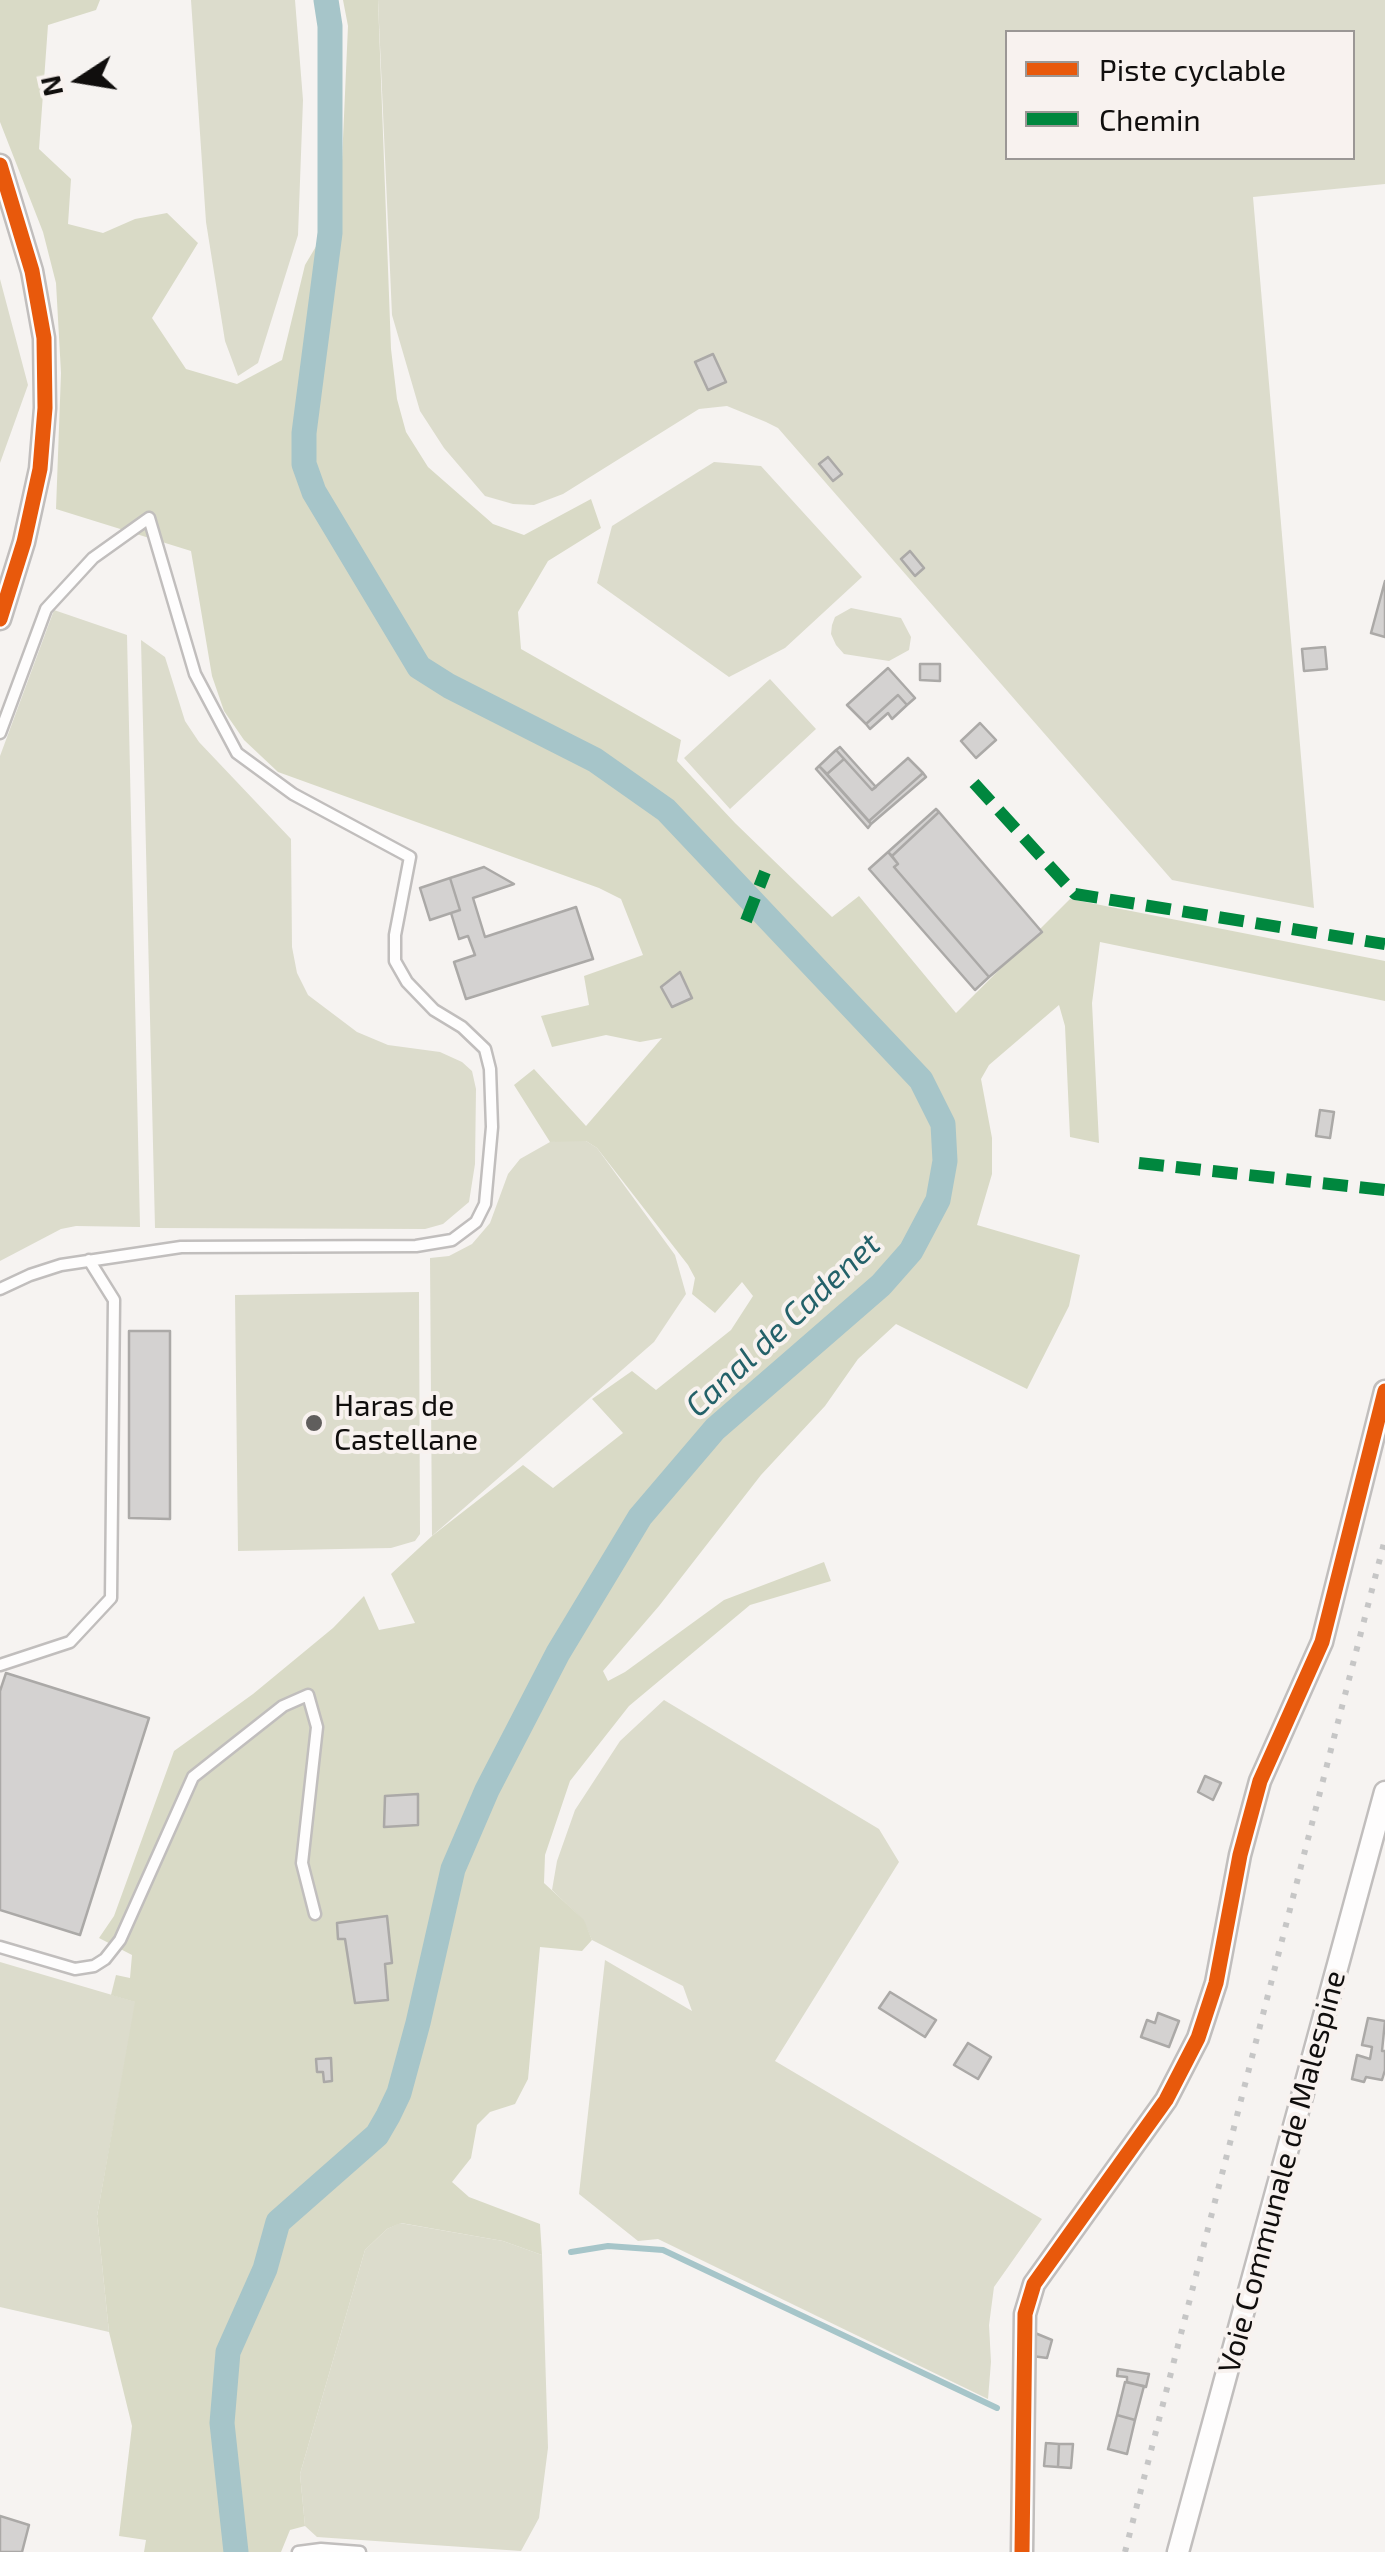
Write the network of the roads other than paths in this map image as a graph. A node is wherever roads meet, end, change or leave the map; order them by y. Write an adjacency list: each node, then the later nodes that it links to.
1 (0, 165): 2 (street)
2 (0, 619)
3 (0, 733): 4 (lane)
4 (88, 1260): 5 (lane); 7 (lane)
5 (0, 1289)
6 (1385, 1391): 13 (street)
7 (0, 1666)
8 (1385, 1792): 14 (street, Voie Communale de Malespine)
9 (315, 1914): 10 (lane)
10 (0, 1947)
11 (298, 2552): 12 (lane)
12 (360, 2552)
13 (1022, 2552)
14 (1178, 2552)

